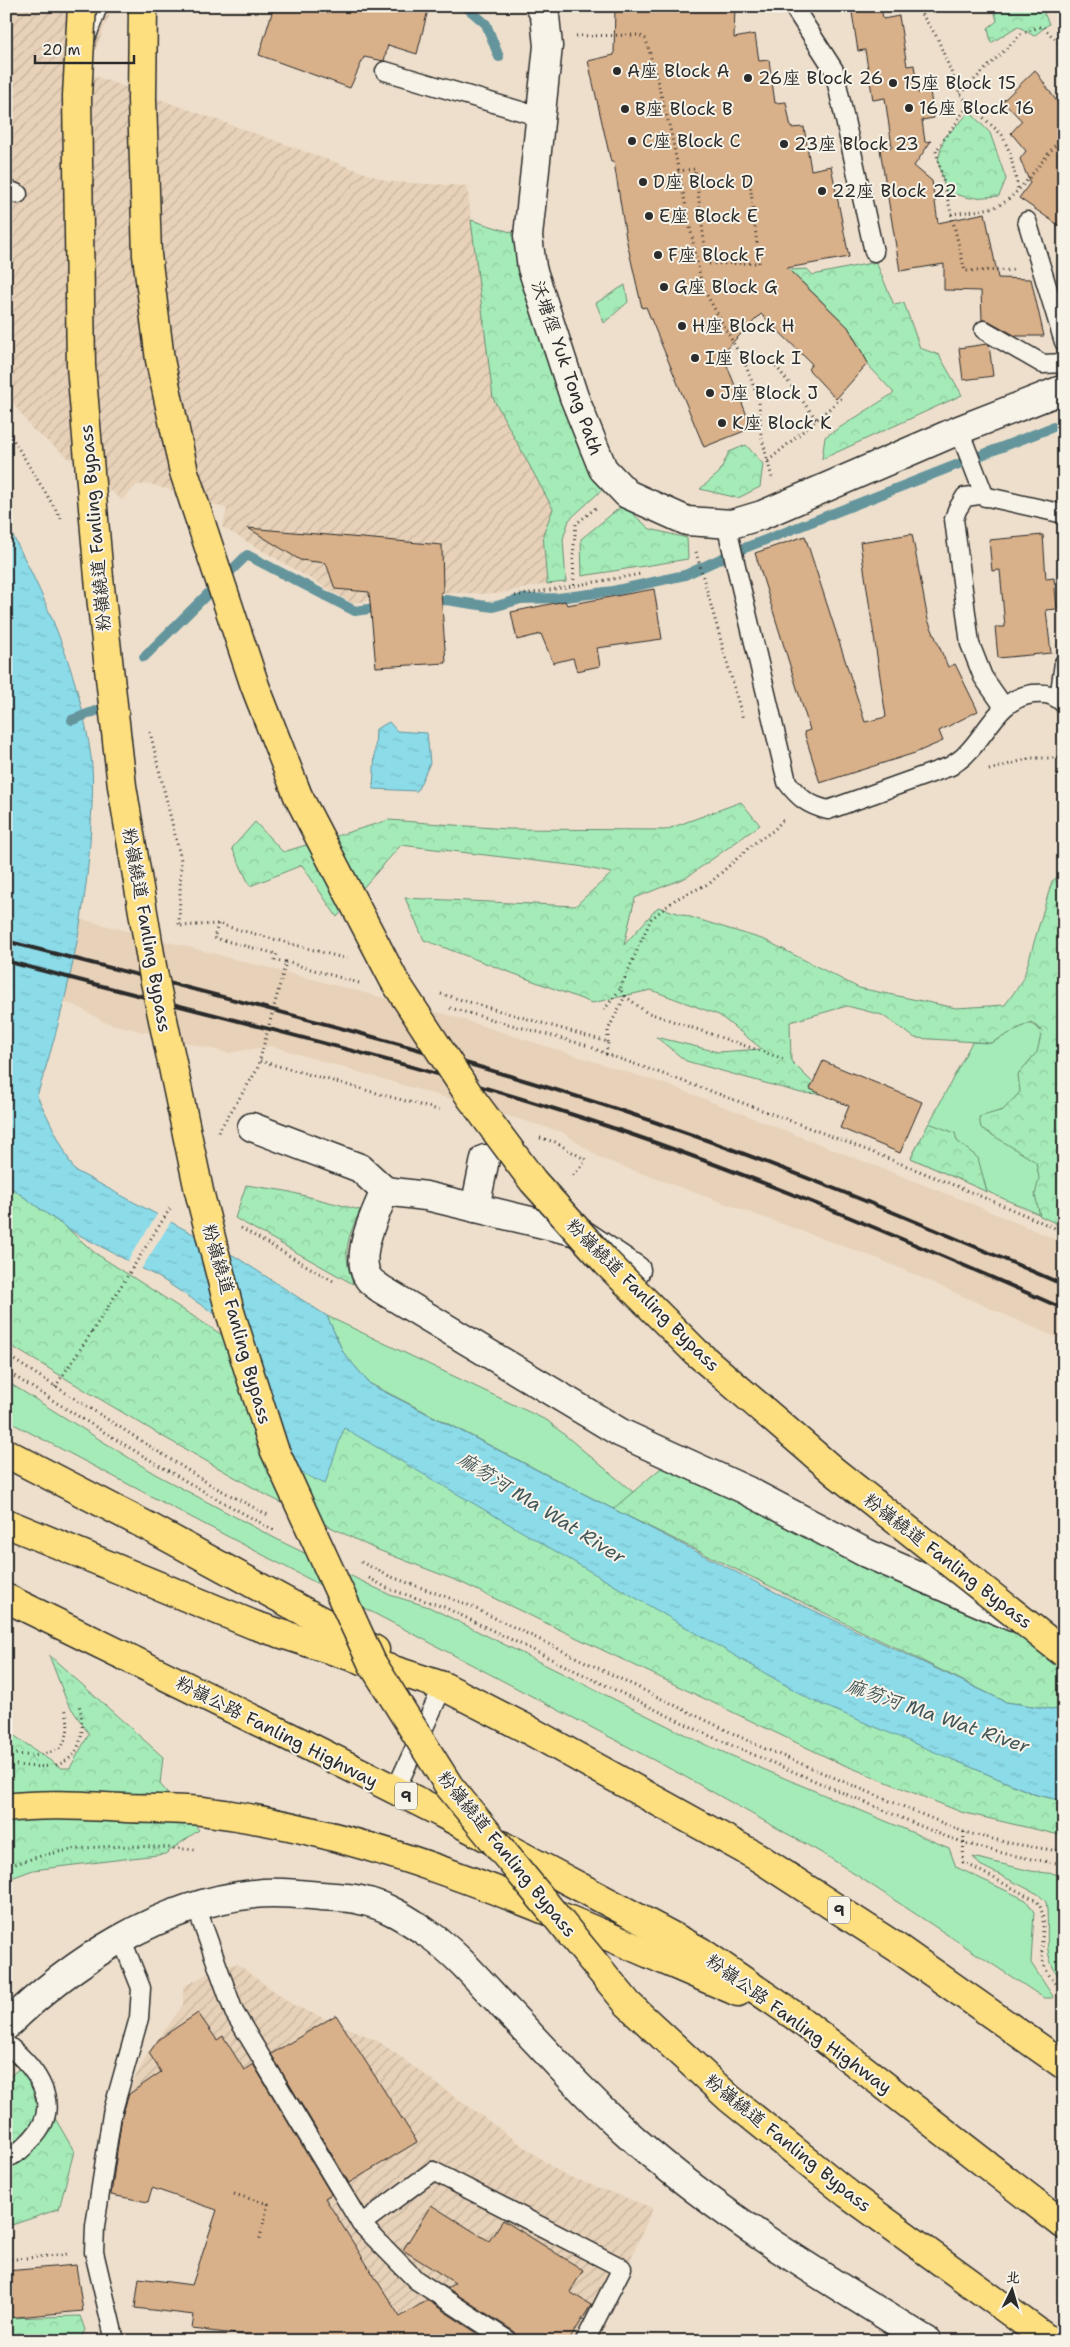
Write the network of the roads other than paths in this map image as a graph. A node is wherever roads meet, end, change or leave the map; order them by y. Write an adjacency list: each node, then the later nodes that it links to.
1 (82, 6): 48 (highway, 粉嶺繞道 Fanling Bypass, bridge)
2 (98, 6): 6 (lane)
3 (143, 6): 31 (highway, 粉嶺繞道 Fanling Bypass, bridge)
4 (540, 6): 8 (street, 沃塘徑 Yuk Tong Path)
5 (793, 6): 10 (lane)
6 (84, 44)
7 (385, 72): 8 (lane)
8 (541, 117): 18 (street, 沃塘徑 Yuk Tong Path)
9 (1027, 222): 12 (lane)
10 (874, 252)
11 (984, 330): 13 (lane)
12 (1064, 342)
13 (1064, 363)
14 (1064, 389): 15 (street, 沃塘徑 Yuk Tong Path)
15 (959, 430): 16 (lane); 18 (street, 沃塘徑 Yuk Tong Path)
16 (985, 497): 17 (lane); 21 (lane)
17 (1064, 514)
18 (726, 524): 21 (lane)
19 (1064, 663): 20 (lane)
20 (1061, 702): 21 (lane)
21 (1004, 707)
22 (252, 1127): 24 (street)
23 (485, 1159): 25 (street)
24 (385, 1191): 25 (street); 30 (street)
25 (475, 1208): 26 (street)
26 (636, 1270)
27 (6, 1454): 32 (highway)
28 (6, 1523): 32 (highway, 9)
29 (6, 1598): 33 (highway, 粉嶺公路 Fanling Highway / 9)
30 (1064, 1636)
31 (1064, 1653)
32 (443, 1686): 33 (lane); 40 (highway, 9)
33 (396, 1791): 37 (highway, 粉嶺公路 Fanling Highway / 9)
34 (6, 1808): 37 (highway)
35 (196, 1906): 36 (street); 42 (lane); 47 (street)
36 (122, 1940): 38 (street); 44 (lane)
37 (794, 2016): 43 (highway, 粉嶺公路 Fanling Highway / 9)
38 (6, 2026)
39 (6, 2044): 41 (lane)
40 (1064, 2065)
41 (6, 2158)
42 (361, 2224): 45 (lane); 46 (lane)
43 (1064, 2224)
44 (115, 2341)
45 (509, 2341)
46 (586, 2341)
47 (927, 2341)
48 (1050, 2341)

